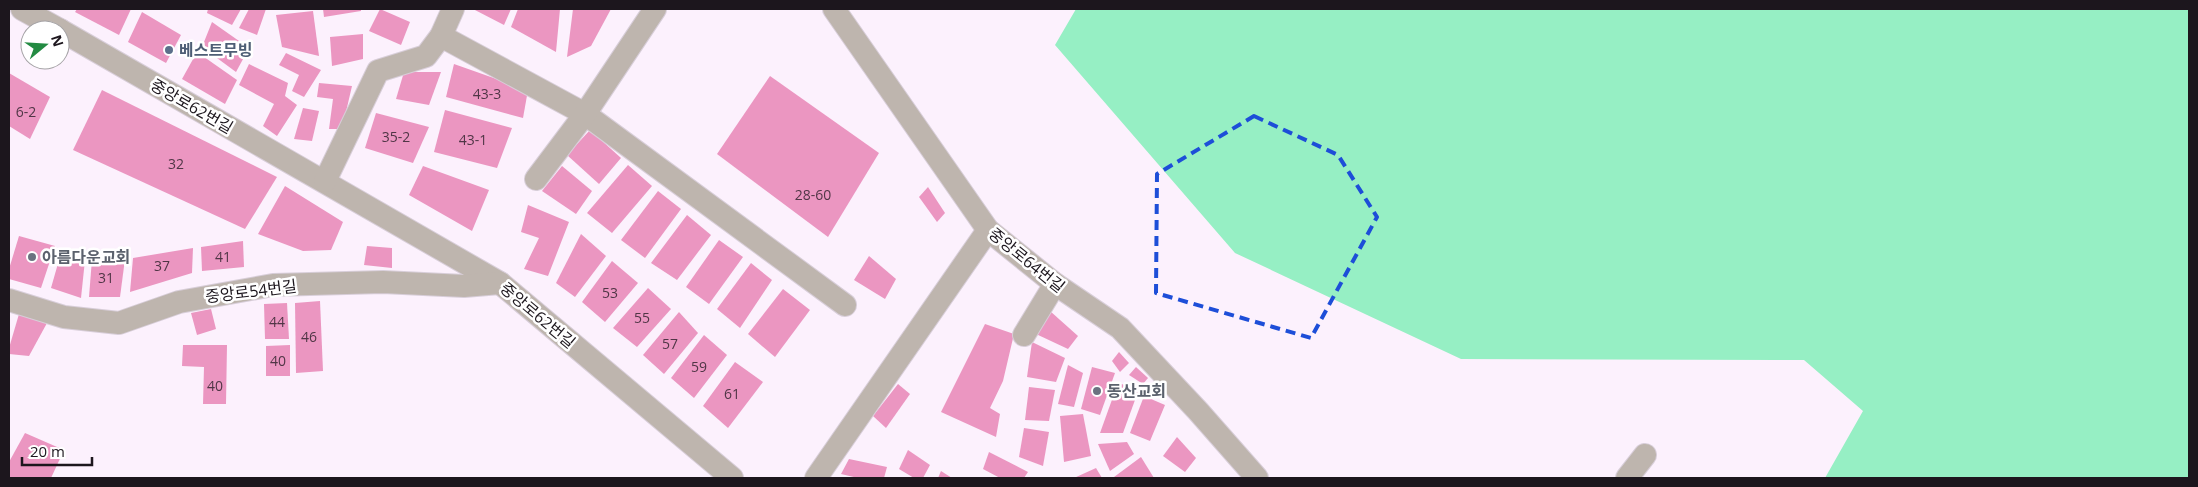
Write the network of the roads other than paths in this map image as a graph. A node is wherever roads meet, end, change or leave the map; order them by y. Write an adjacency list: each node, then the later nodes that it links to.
1 (22, 9): 5 (street, 중앙로62번길)
2 (453, 9): 7 (street)
3 (655, 9): 8 (street)
4 (834, 9): 11 (street, 중앙로64번길)
5 (42, 20)
6 (70, 36): 10 (street, 중앙로62번길)
7 (441, 36): 8 (street); 10 (street)
8 (585, 114): 9 (street); 15 (street)
9 (536, 178)
10 (325, 181): 12 (street, 중앙로62번길)
11 (988, 230): 13 (street, 중앙로64번길); 19 (street)
12 (500, 283): 14 (street, 중앙로54번길); 18 (street, 중앙로62번길)
13 (1055, 284): 16 (street); 20 (street, 중앙로64번길)
14 (9, 300)
15 (845, 305)
16 (1024, 335)
17 (1645, 455): 21 (street)
18 (732, 478)
19 (816, 478)
20 (1257, 478)
21 (1627, 478)

